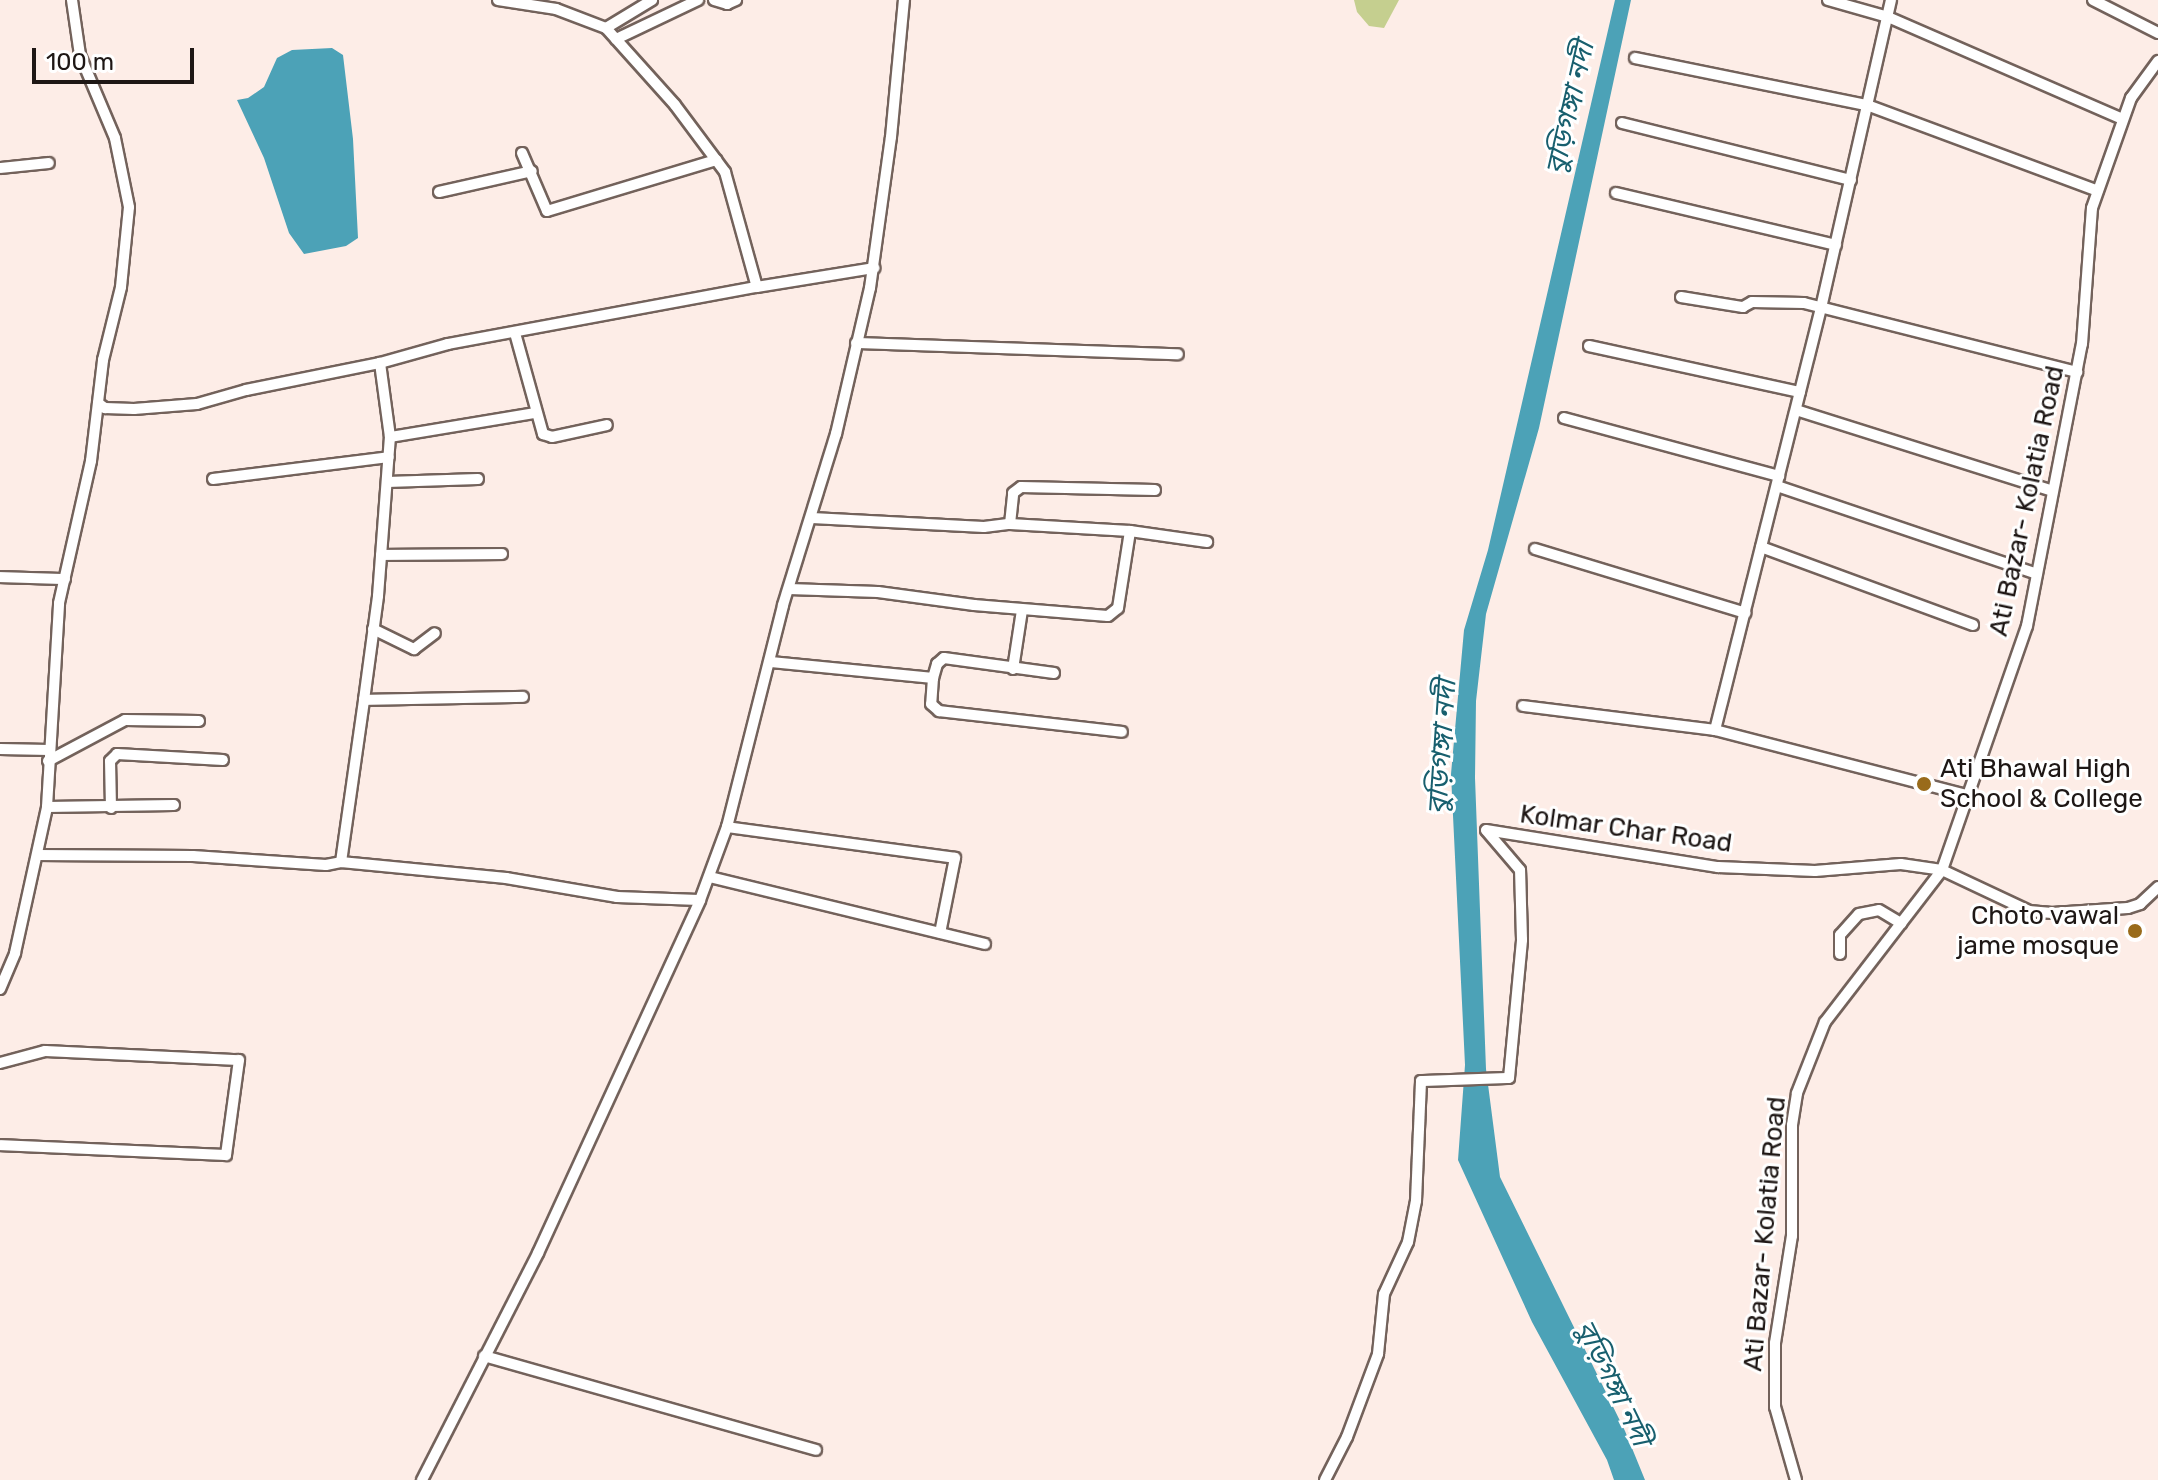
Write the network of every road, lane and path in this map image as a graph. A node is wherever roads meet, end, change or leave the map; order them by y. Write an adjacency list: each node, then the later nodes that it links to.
1 (72, 0): 42 (street)
2 (498, 0): 11 (street)
3 (652, 0): 13 (street)
4 (698, 0): 15 (street)
5 (714, 0): 6 (street)
6 (736, 0)
7 (904, 0): 31 (street)
8 (1828, 0): 12 (street)
9 (1891, 0): 12 (street)
10 (2093, 0): 14 (street)
11 (558, 5): 13 (street)
12 (1888, 17): 18 (street); 19 (street)
13 (606, 28): 15 (street)
14 (2158, 33)
15 (616, 39): 22 (street)
16 (1635, 58): 18 (street)
17 (2158, 61): 19 (street, Ati Bazar- Kolatia Road)
18 (1867, 105): 26 (street); 27 (street)
19 (2123, 119): 27 (street, Ati Bazar- Kolatia Road)
20 (1622, 123): 26 (street)
21 (522, 153): 25 (street)
22 (716, 160): 25 (street); 32 (street)
23 (49, 163): 24 (street)
24 (0, 168)
25 (532, 171): 28 (street)
26 (1851, 180): 30 (street)
27 (2098, 191): 40 (street, Ati Bazar- Kolatia Road)
28 (439, 192)
29 (1616, 193): 30 (street)
30 (1836, 245): 34 (street)
31 (874, 268): 32 (street); 36 (street)
32 (757, 287): 35 (street)
33 (1681, 297): 34 (street)
34 (1821, 308): 40 (street); 41 (street)
35 (515, 333): 39 (street); 44 (street)
36 (856, 343): 38 (street); 55 (street)
37 (1589, 346): 41 (street)
38 (1178, 354)
39 (380, 363): 42 (street); 47 (street)
40 (2077, 372): 54 (street, Ati Bazar- Kolatia Road)
41 (1800, 392): 43 (street)
42 (98, 403): 65 (street)
43 (1796, 410): 51 (street); 54 (street)
44 (535, 413): 46 (street); 47 (street)
45 (1564, 418): 51 (street)
46 (607, 425)
47 (390, 437): 48 (street)
48 (389, 457): 49 (street); 52 (street)
49 (213, 479)
50 (478, 479): 52 (street)
51 (1778, 481): 59 (street); 63 (street)
52 (387, 482): 62 (street)
53 (1155, 490): 56 (street)
54 (2053, 491): 63 (street, Ati Bazar- Kolatia Road)
55 (812, 518): 56 (street); 66 (street)
56 (1010, 524): 57 (street)
57 (1130, 531): 58 (street); 67 (street)
58 (1207, 542)
59 (1761, 547): 68 (street); 69 (street)
60 (1535, 549): 68 (street)
61 (502, 554): 62 (street)
62 (381, 555): 70 (street)
63 (2037, 574): 85 (street, Ati Bazar- Kolatia Road)
64 (0, 577): 65 (street)
65 (65, 579): 83 (street)
66 (789, 589): 67 (street); 72 (street)
67 (1022, 610): 73 (street)
68 (1745, 613): 80 (street)
69 (1973, 625)
70 (373, 629): 71 (street); 77 (street)
71 (435, 633)
72 (771, 662): 75 (street); 89 (street)
73 (1013, 669): 74 (street); 75 (street)
74 (1054, 673)
75 (933, 678): 81 (street)
76 (523, 697): 77 (street)
77 (364, 700): 91 (street)
78 (1523, 706): 80 (street)
79 (199, 721): 83 (street)
80 (1715, 730): 85 (street)
81 (1122, 732)
82 (0, 749): 83 (street)
83 (49, 755): 87 (street)
84 (223, 760): 88 (street)
85 (1966, 795): 92 (street, Ati Bazar- Kolatia Road)
86 (174, 805): 88 (street)
87 (47, 807): 88 (street); 90 (street)
88 (111, 808)
89 (727, 827): 93 (street); 97 (street)
90 (37, 855): 91 (street); 100 (street)
91 (341, 862): 95 (street)
92 (1942, 870): 94 (street); 96 (street, Ati Bazar- Kolatia Road); 106 (street, Kolmar Char Road)
93 (710, 877): 95 (street); 97 (street)
94 (2158, 887)
95 (700, 900): 103 (street)
96 (1901, 923): 99 (street); 107 (street, Ati Bazar- Kolatia Road)
97 (940, 933): 98 (street)
98 (985, 944)
99 (1840, 954)
100 (0, 989)
101 (0, 1063): 102 (street)
102 (0, 1145)
103 (484, 1356): 104 (street); 105 (street)
104 (816, 1450)
105 (422, 1480)
106 (1325, 1480)
107 (1796, 1480)

